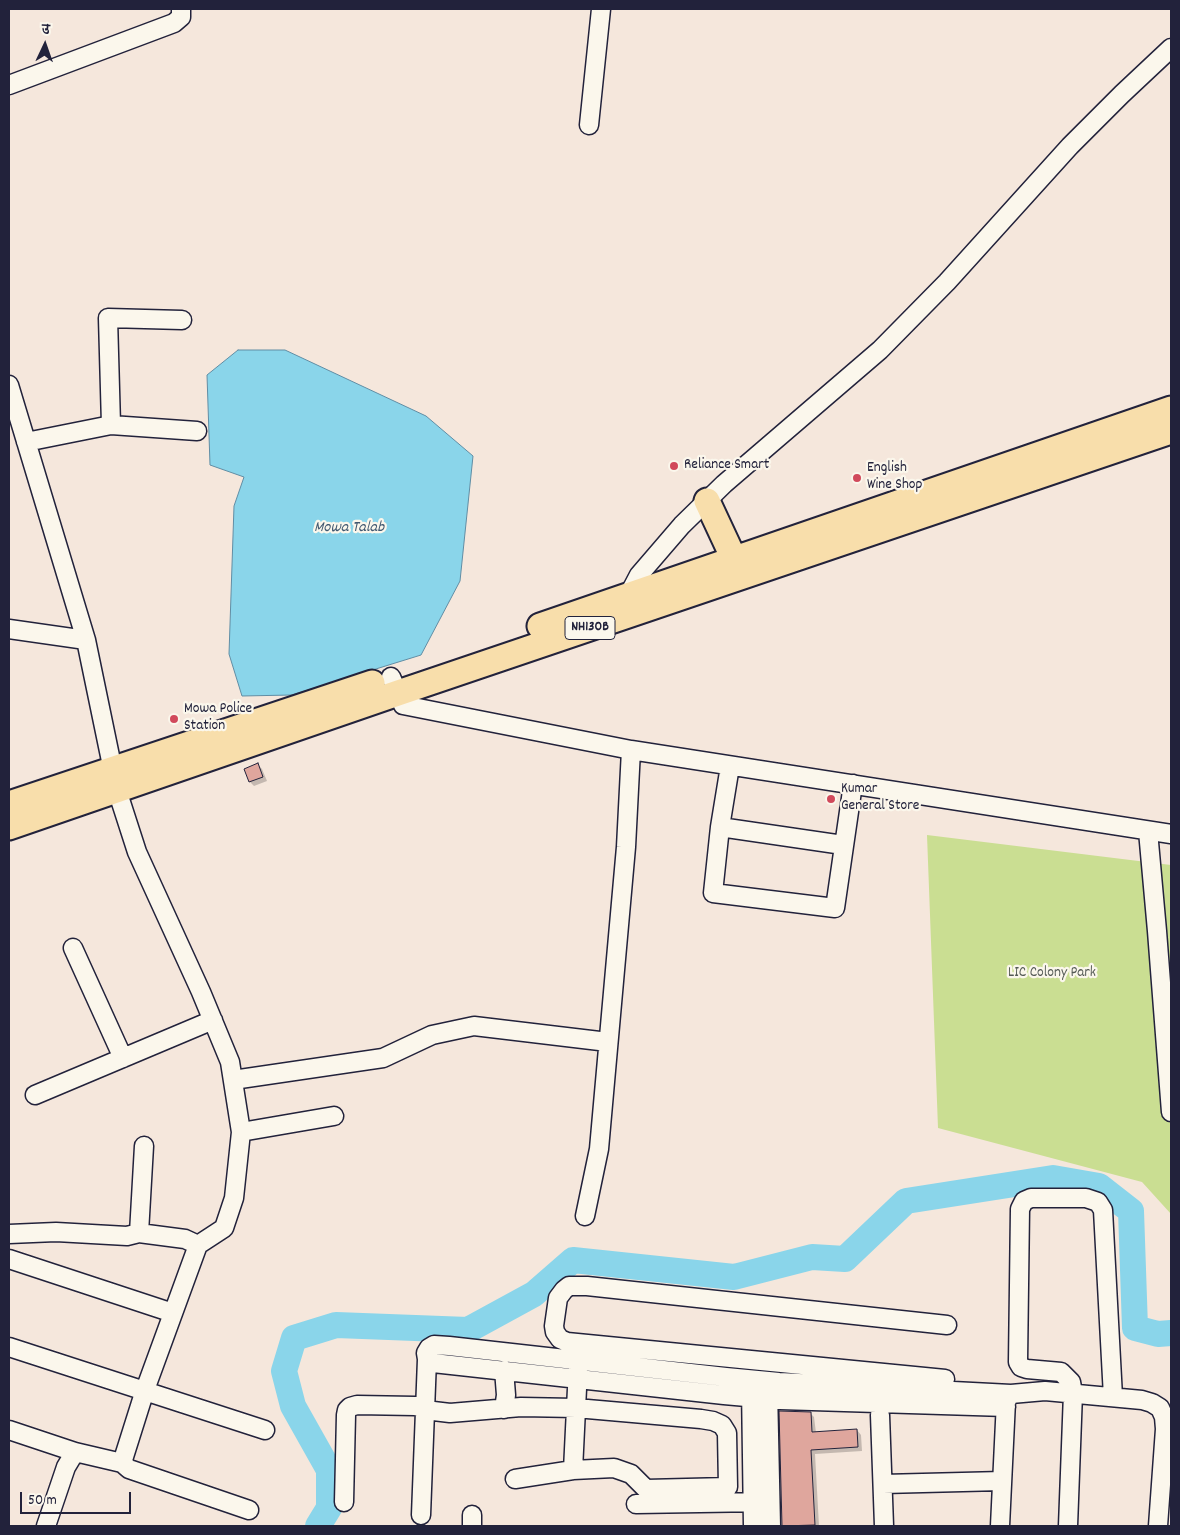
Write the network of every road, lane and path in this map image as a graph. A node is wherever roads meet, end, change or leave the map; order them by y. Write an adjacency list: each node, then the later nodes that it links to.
1 (181, 9): 4 (street)
2 (601, 9): 5 (street)
3 (1171, 48): 13 (street)
4 (9, 85)
5 (589, 125)
6 (182, 320): 9 (street)
7 (9, 386): 12 (street)
8 (1171, 409): 14 (highway, NH130B)
9 (111, 425): 10 (street); 12 (street)
10 (196, 430)
11 (1171, 430): 18 (highway, NH130B)
12 (26, 442): 17 (street)
13 (707, 501): 14 (highway); 15 (street)
14 (734, 559): 15 (highway, NH130B)
15 (628, 596): 18 (highway, NH130B)
16 (9, 629): 17 (street)
17 (86, 640): 21 (street)
18 (395, 685): 19 (street); 21 (highway, NH130B)
19 (631, 750): 20 (street); 32 (street)
20 (730, 766): 22 (street); 24 (street)
21 (115, 780): 23 (highway, NH130B); 25 (highway, NH130B); 31 (street)
22 (853, 784): 26 (street); 28 (street)
23 (9, 804)
24 (720, 827): 28 (street); 28 (street)
25 (9, 828)
26 (1148, 831): 27 (street); 29 (street)
27 (1171, 834)
28 (844, 845)
29 (1164, 933): 36 (street)
30 (73, 948): 33 (street)
31 (213, 1020): 33 (street); 34 (street)
32 (608, 1042): 34 (street); 40 (street)
33 (123, 1058): 35 (street)
34 (233, 1080): 38 (street)
35 (35, 1095)
36 (1171, 1112)
37 (334, 1116): 38 (street)
38 (241, 1132): 43 (street)
39 (144, 1146): 41 (street)
40 (585, 1216)
41 (139, 1233): 42 (street); 43 (street)
42 (9, 1234)
43 (198, 1245): 45 (street)
44 (9, 1259): 45 (street)
45 (173, 1313): 58 (street)
46 (947, 1325): 50 (street)
47 (9, 1347): 58 (street)
48 (428, 1359): 49 (street); 52 (street); 67 (street)
49 (579, 1361): 51 (street); 54 (street)
50 (761, 1361): 55 (street); 56 (street)
51 (630, 1366): 53 (street); 57 (street)
52 (504, 1370): 54 (street); 66 (street)
53 (685, 1373): 56 (street); 59 (street)
54 (577, 1379): 57 (street); 65 (street)
55 (945, 1379)
56 (759, 1380): 61 (street); 63 (street); 64 (street)
57 (629, 1384): 59 (street)
58 (145, 1390): 70 (street); 72 (street)
59 (683, 1391): 61 (street)
60 (1073, 1393): 62 (street); 62 (street); 64 (street); 88 (street)
61 (751, 1397): 63 (street); 78 (street)
62 (1112, 1398): 89 (street)
63 (768, 1399): 64 (street); 79 (street)
64 (1009, 1400): 75 (street)
65 (576, 1408): 66 (street); 73 (street); 73 (street)
66 (504, 1409): 67 (street)
67 (426, 1410): 77 (street); 82 (street)
68 (880, 1416): 76 (street)
69 (9, 1430): 71 (street)
70 (265, 1430)
71 (75, 1452): 72 (street); 83 (street)
72 (122, 1463): 81 (street)
73 (573, 1470): 74 (street)
74 (515, 1479)
75 (1002, 1482): 76 (street); 87 (street)
76 (883, 1484): 86 (street)
77 (344, 1502)
78 (752, 1502): 79 (street); 80 (street); 84 (street)
79 (770, 1502): 85 (street)
80 (636, 1504)
81 (249, 1510)
82 (421, 1514)
83 (46, 1526)
84 (753, 1526)
85 (770, 1526)
86 (884, 1526)
87 (1000, 1526)
88 (1068, 1526)
89 (1158, 1526)

